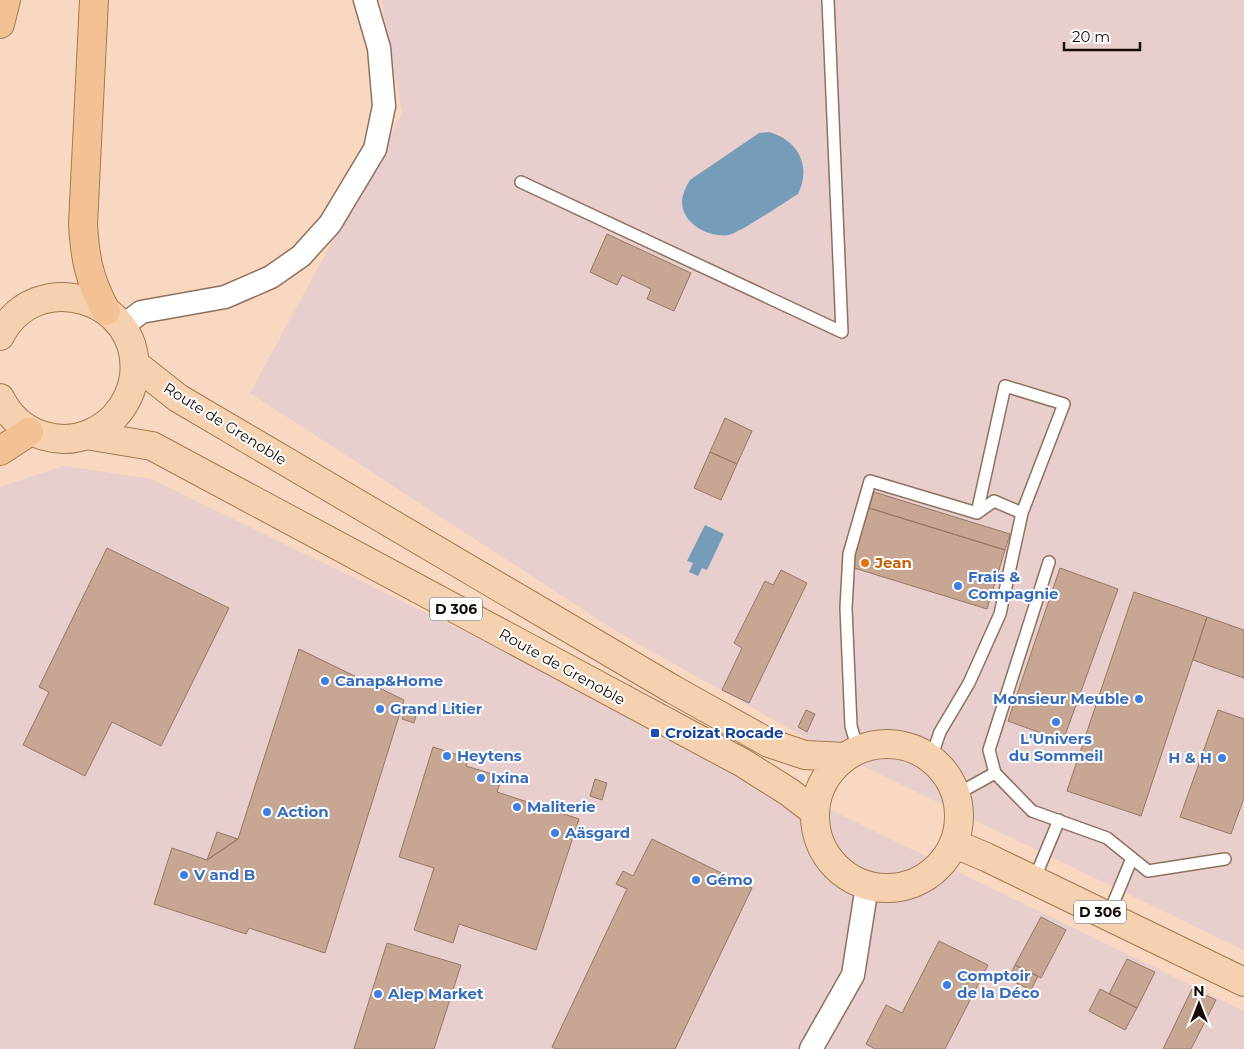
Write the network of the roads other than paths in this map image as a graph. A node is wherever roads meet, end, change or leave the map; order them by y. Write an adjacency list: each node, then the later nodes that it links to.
1 (6, 0): 5 (highway)
2 (94, 0): 8 (highway)
3 (365, 0): 8 (street)
4 (828, 0): 6 (lane)
5 (0, 24)
6 (521, 182)
7 (9, 310): 8 (main road); 9 (main road)
8 (114, 319): 10 (main road)
9 (0, 336)
10 (135, 364): 13 (main road); 18 (main road, Route de Grenoble / D 306)
11 (0, 398): 12 (main road)
12 (29, 432): 13 (main road); 14 (highway)
13 (86, 435): 22 (main road, Route de Grenoble / D 306)
14 (0, 452)
15 (977, 512): 16 (lane); 16 (lane); 18 (lane)
16 (1022, 513): 19 (lane)
17 (1049, 562): 20 (lane)
18 (852, 754): 19 (main road); 22 (main road)
19 (931, 758): 21 (main road)
20 (995, 773): 21 (lane); 23 (lane)
21 (957, 794): 24 (main road)
22 (815, 812): 28 (main road)
23 (1059, 820): 25 (lane); 27 (lane)
24 (954, 844): 27 (main road, D 306); 28 (main road)
25 (1132, 858): 26 (lane); 29 (lane)
26 (1225, 859)
27 (1034, 880): 29 (main road, D 306)
28 (867, 886): 31 (street)
29 (1108, 916): 30 (main road, D 306)
30 (1244, 982)
31 (811, 1049)

